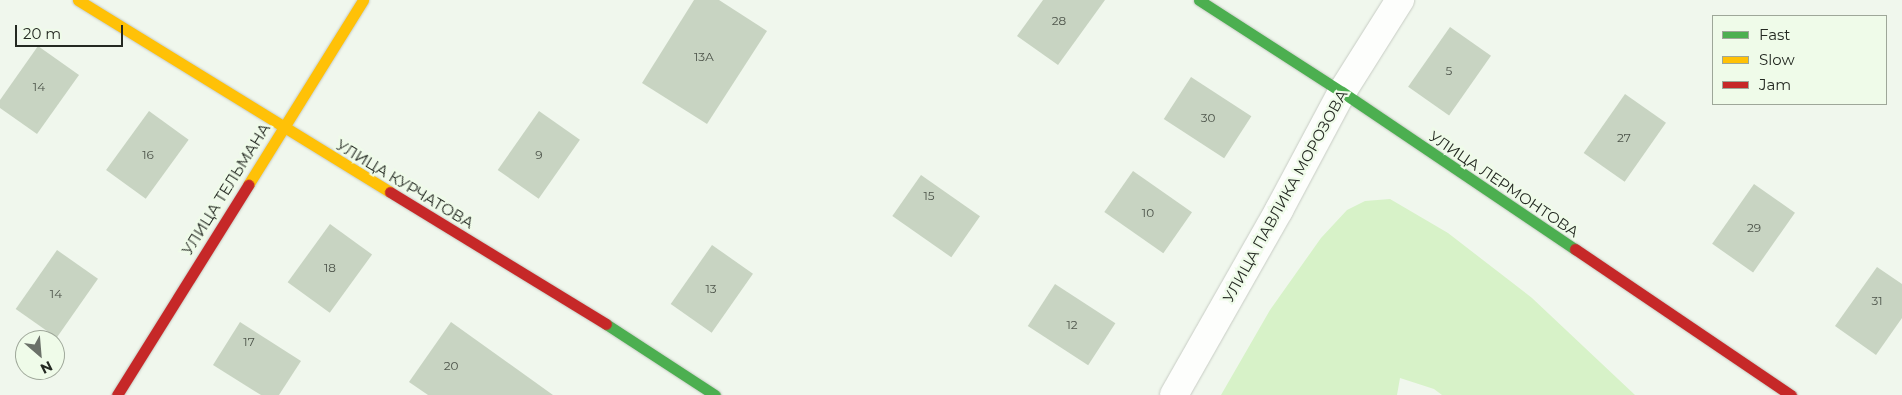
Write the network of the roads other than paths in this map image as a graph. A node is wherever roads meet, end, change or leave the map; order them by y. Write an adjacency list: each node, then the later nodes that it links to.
1 (78, 0): 6 (street, УЛИЦА КУРЧАТОВА)
2 (363, 0): 6 (street, УЛИЦА ТЕЛЬМАНА)
3 (1199, 0): 5 (street, УЛИЦА ЛЕРМОНТОВА)
4 (1400, 0): 5 (street, УЛИЦА ПАВЛИКА МОРОЗОВА)
5 (1342, 92): 9 (street, УЛИЦА ПАВЛИКА МОРОЗОВА); 10 (street, УЛИЦА ЛЕРМОНТОВА)
6 (282, 126): 7 (street, УЛИЦА ТЕЛЬМАНА); 8 (street, УЛИЦА КУРЧАТОВА)
7 (117, 395)
8 (715, 395)
9 (1174, 395)
10 (1791, 395)

